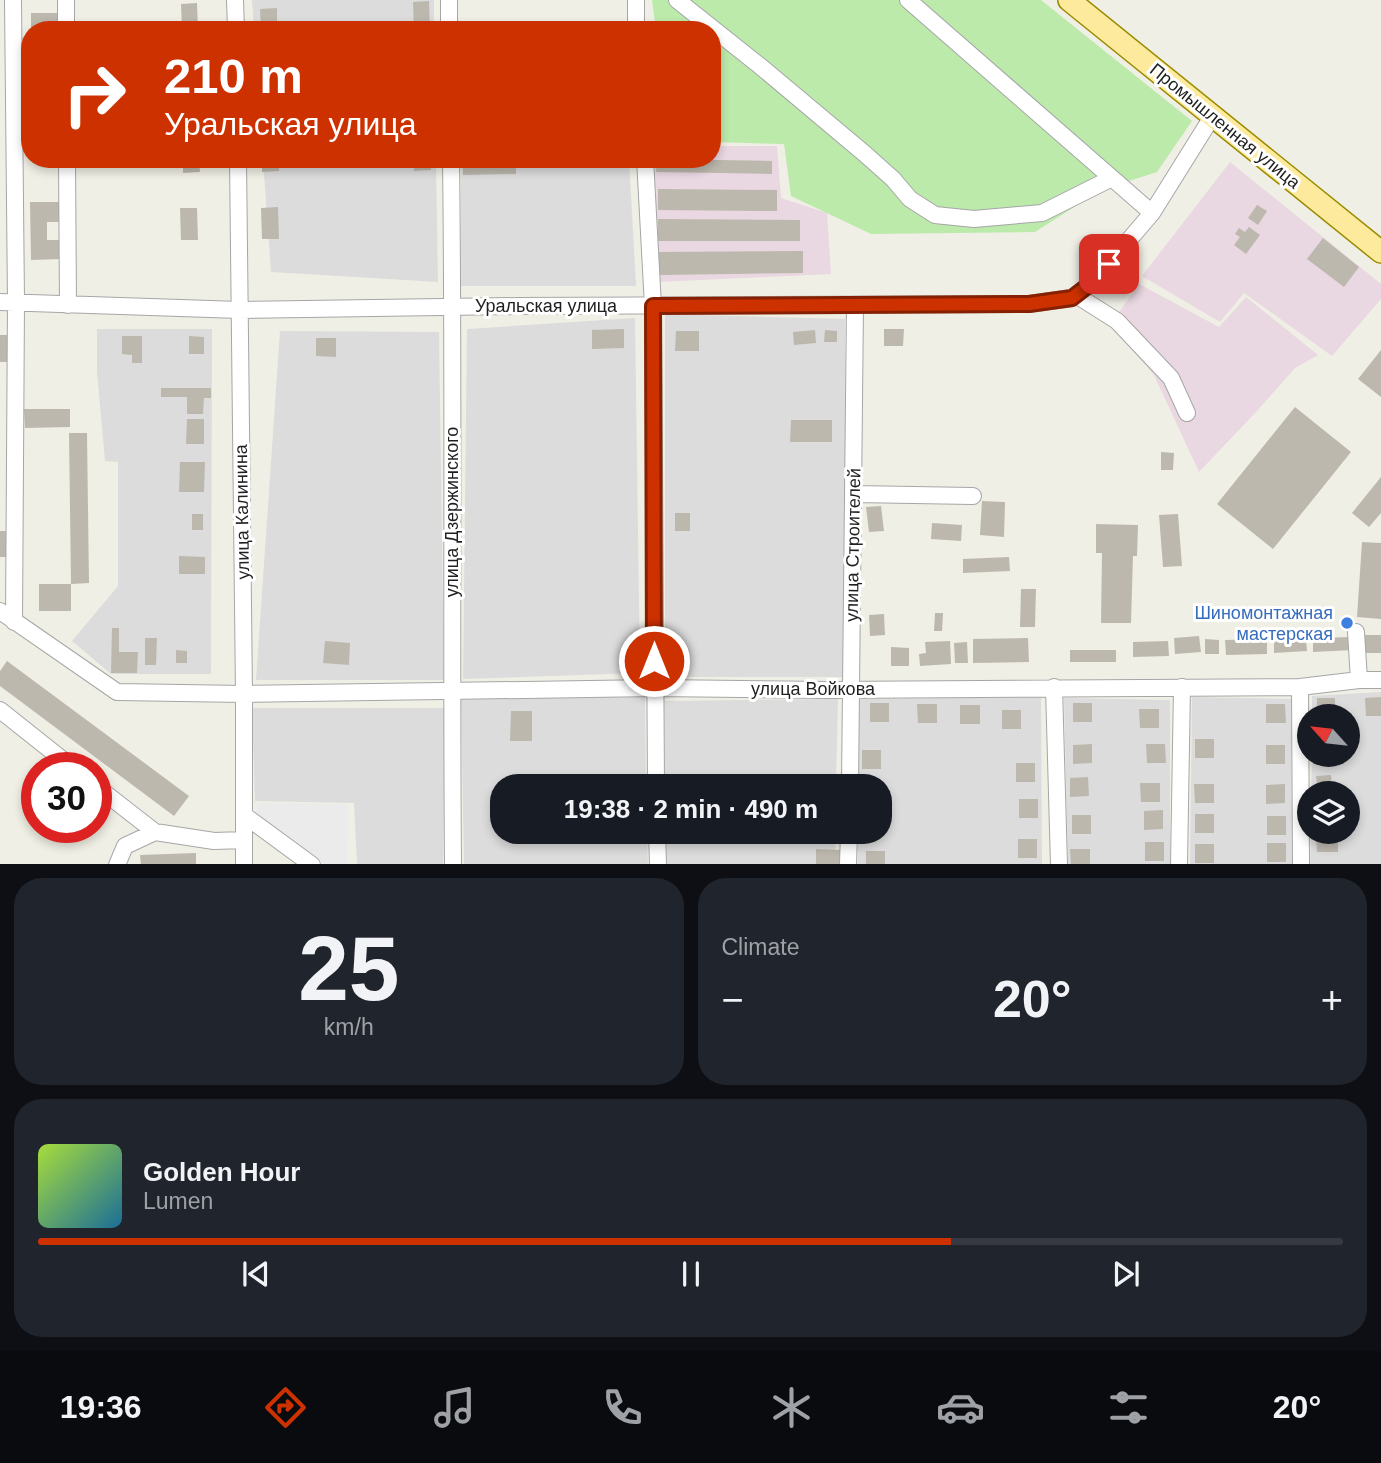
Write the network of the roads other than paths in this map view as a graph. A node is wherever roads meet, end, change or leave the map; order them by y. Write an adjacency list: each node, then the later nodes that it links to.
1 (13, 0): 24 (street)
2 (66, 0): 9 (street)
3 (235, 0): 10 (street)
4 (449, 0): 11 (street)
5 (636, 0): 12 (street)
6 (677, 0): 13 (street)
7 (908, 0): 20 (street)
8 (1069, 0): 15 (main road, Промышленная улица)
9 (66, 21)
10 (236, 21)
11 (449, 21)
12 (636, 21)
13 (703, 21)
14 (721, 35): 20 (street)
15 (1212, 117): 21 (street, Уральская улица); 22 (main road, Промышленная улица)
16 (67, 168): 25 (street)
17 (238, 168): 29 (street, улица Калинина)
18 (451, 168): 28 (street, улица Дзержинского)
19 (645, 168): 27 (street)
20 (1112, 178): 21 (street)
21 (1152, 214): 23 (street, Уральская улица)
22 (1381, 252)
23 (1076, 295): 26 (street, Уральская улица); 30 (street)
24 (8, 302): 25 (street, Уральская улица); 34 (street)
25 (68, 305): 29 (street, Уральская улица)
26 (855, 305): 27 (street, Уральская улица); 31 (street, улица Строителей)
27 (653, 306): 28 (street, Уральская улица); 41 (street)
28 (453, 307): 29 (street, Уральская улица); 43 (street, улица Дзержинского)
29 (240, 310): 44 (street, улица Калинина)
30 (1187, 413)
31 (854, 494): 32 (street); 42 (street, улица Строителей)
32 (973, 496)
33 (0, 611): 34 (street, улица Войкова)
34 (14, 622): 44 (street, улица Войкова)
35 (1356, 632): 36 (street)
36 (1359, 680): 37 (street, улица Войкова); 40 (street, улица Войкова)
37 (1381, 680)
38 (1054, 687): 39 (street, улица Войкова); 42 (street, улица Войкова); 61 (street)
39 (1182, 687): 40 (street, улица Войкова); 62 (street)
40 (1300, 687): 63 (street)
41 (654, 688): 42 (street, улица Войкова); 43 (street, улица Войкова); 47 (street)
42 (852, 689): 48 (street, улица Строителей)
43 (452, 691): 44 (street, улица Войкова); 58 (street, улица Дзержинского)
44 (244, 694): 50 (street, улица Калинина)
45 (0, 710): 46 (street)
46 (54, 752)
47 (656, 774)
48 (850, 774)
49 (112, 798): 51 (street)
50 (244, 815): 52 (street, улица Калинина); 57 (street)
51 (155, 832): 52 (street); 55 (street)
52 (244, 840): 56 (street, улица Калинина)
53 (657, 844): 59 (street)
54 (849, 844): 60 (street)
55 (117, 864)
56 (244, 864)
57 (312, 864)
58 (453, 864)
59 (658, 864)
60 (848, 864)
61 (1059, 864)
62 (1180, 864)
63 (1301, 864)

